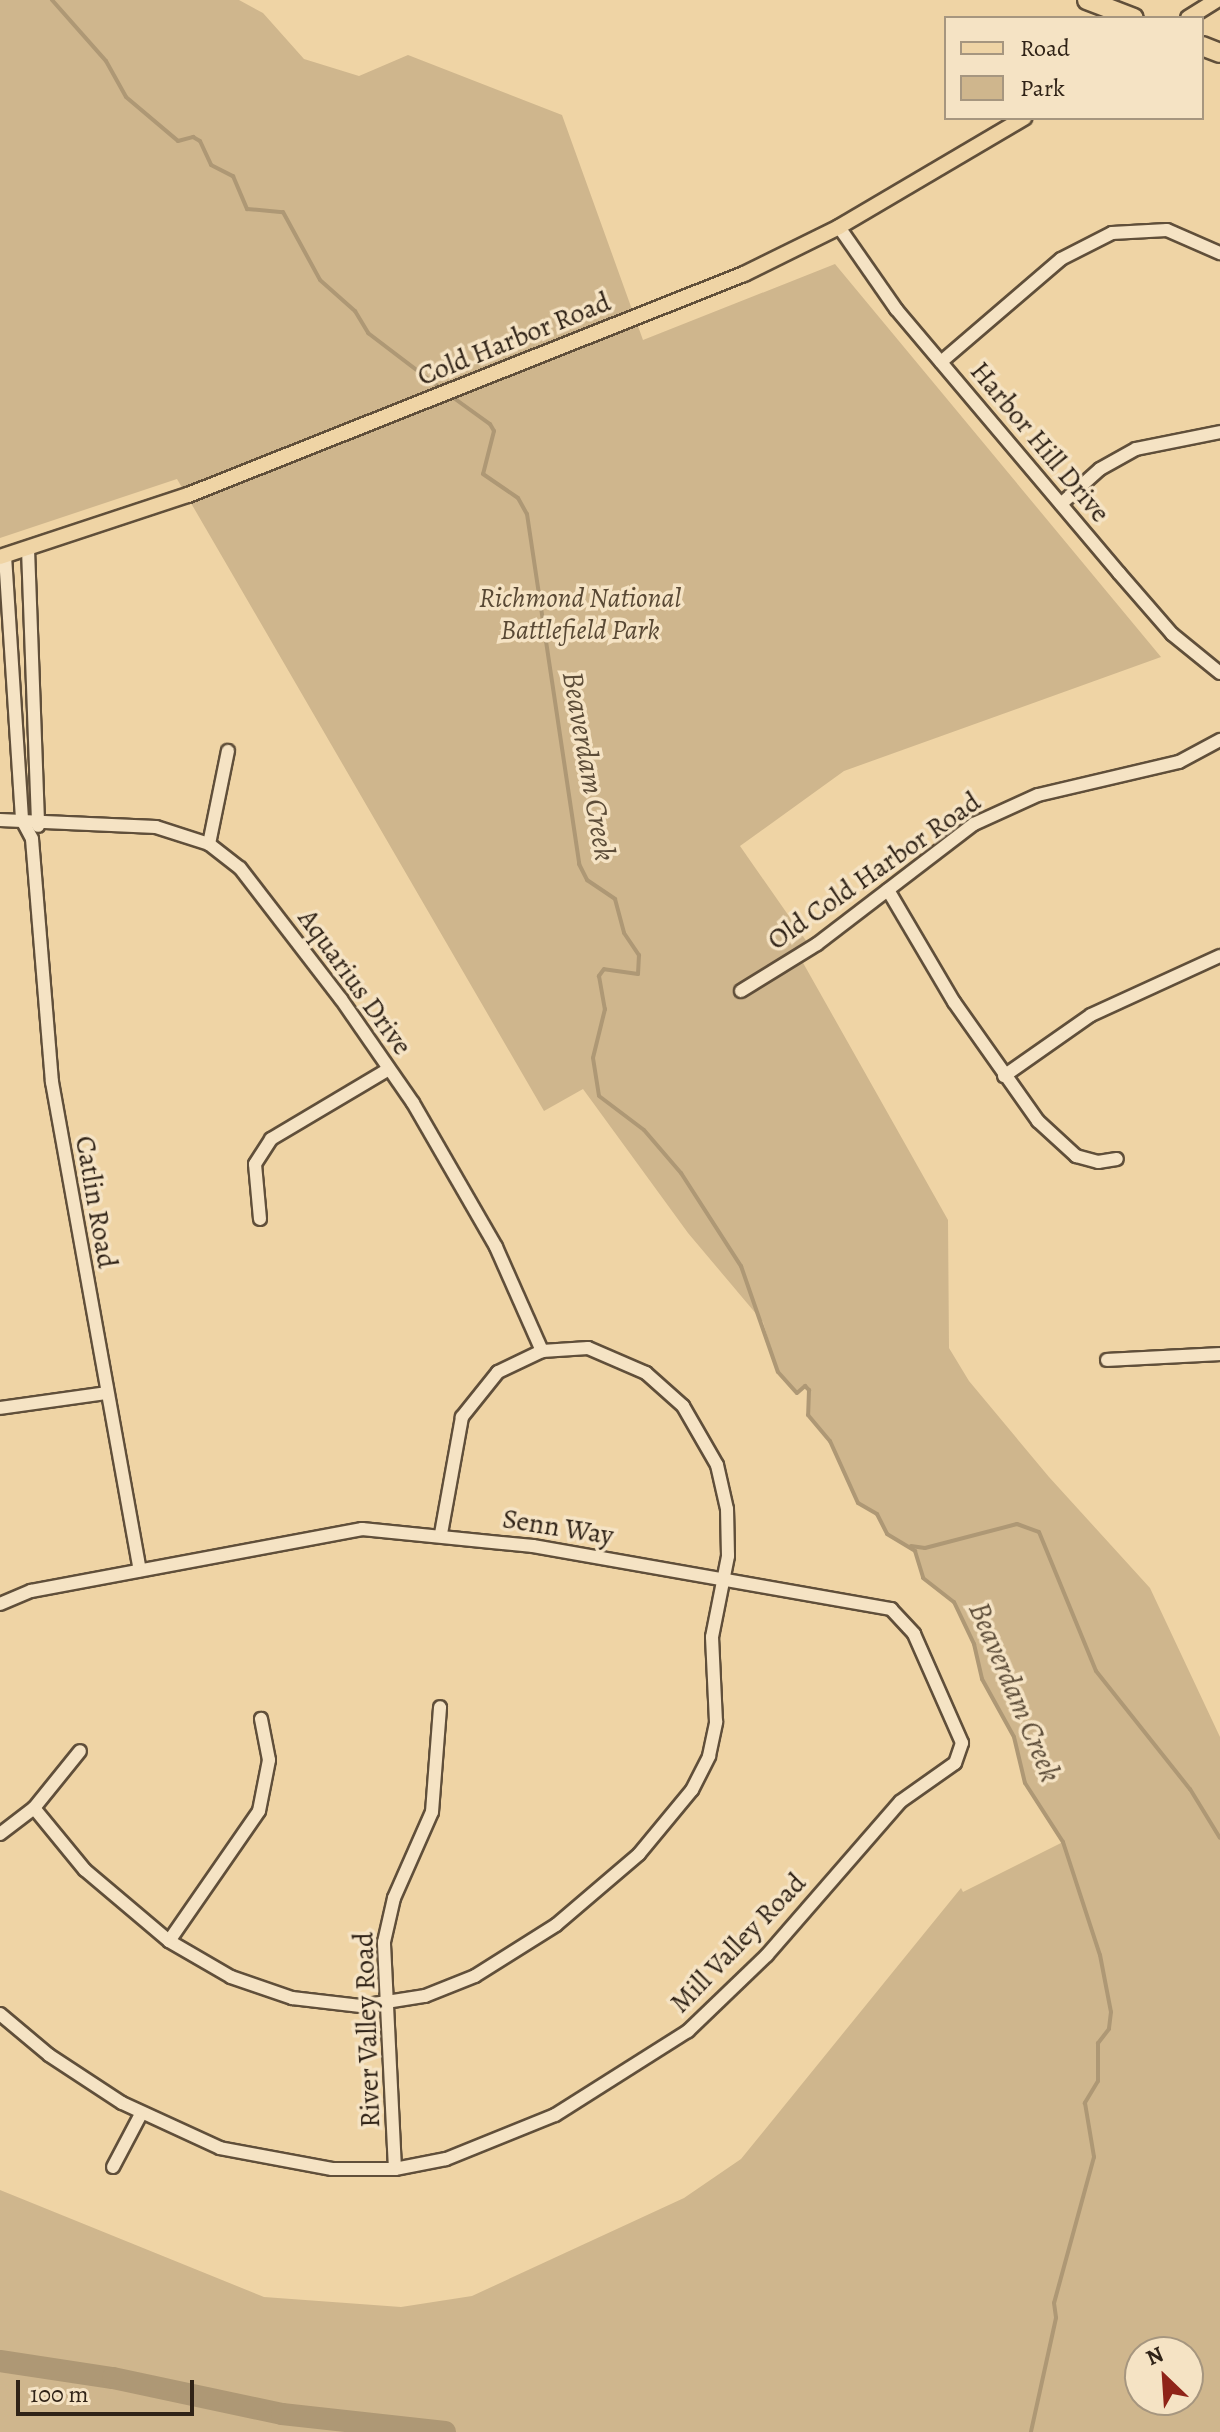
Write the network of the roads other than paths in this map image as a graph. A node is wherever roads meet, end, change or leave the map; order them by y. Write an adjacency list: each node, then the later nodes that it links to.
1 (1087, 0): 3 (highway)
2 (1217, 0): 4 (main road)
3 (1129, 16)
4 (1191, 16)
5 (1021, 120): 6 (main road, Cold Harbor Road)
6 (839, 227): 8 (street, Harbor Hill Drive); 11 (main road, Cold Harbor Road)
7 (1220, 253): 8 (street)
8 (941, 362): 10 (street, Harbor Hill Drive)
9 (1220, 432): 10 (street)
10 (1061, 504): 13 (street, Harbor Hill Drive)
11 (28, 549): 12 (main road, Cold Harbor Road); 18 (street)
12 (2, 557): 17 (street, Catlin Road)
13 (1220, 673)
14 (1220, 740): 21 (street, Old Cold Harbor Road)
15 (228, 751): 20 (street)
16 (0, 820): 17 (street, Aquarius Drive)
17 (22, 820): 18 (street, Aquarius Drive); 19 (street, Catlin Road)
18 (41, 821): 19 (street); 20 (street, Aquarius Drive)
19 (32, 839): 31 (street, Catlin Road)
20 (209, 844): 24 (street, Aquarius Drive)
21 (888, 890): 23 (street, Old Cold Harbor Road); 25 (street)
22 (1220, 956): 25 (street)
23 (741, 991)
24 (389, 1069): 27 (street); 28 (street, Aquarius Drive)
25 (1004, 1076): 26 (street)
26 (1117, 1159)
27 (260, 1219)
28 (542, 1351): 33 (street); 35 (street)
29 (1220, 1354): 30 (street)
30 (1107, 1360)
31 (107, 1393): 32 (street); 34 (street, Catlin Road)
32 (0, 1408)
33 (441, 1534): 34 (street, Senn Way); 35 (street, Senn Way)
34 (140, 1570): 36 (street)
35 (723, 1579): 37 (street, Senn Way); 44 (street)
36 (0, 1604)
37 (931, 1673): 48 (street, Mill Valley Road)
38 (440, 1707): 44 (street, River Valley Road)
39 (261, 1719): 43 (street)
40 (80, 1751): 41 (street)
41 (34, 1808): 42 (street); 43 (street)
42 (0, 1834)
43 (169, 1941): 44 (street)
44 (387, 2004): 48 (street, River Valley Road)
45 (0, 2014): 46 (street, Mill Valley Road)
46 (141, 2114): 47 (street); 48 (street, Mill Valley Road)
47 (113, 2167)
48 (395, 2169)

